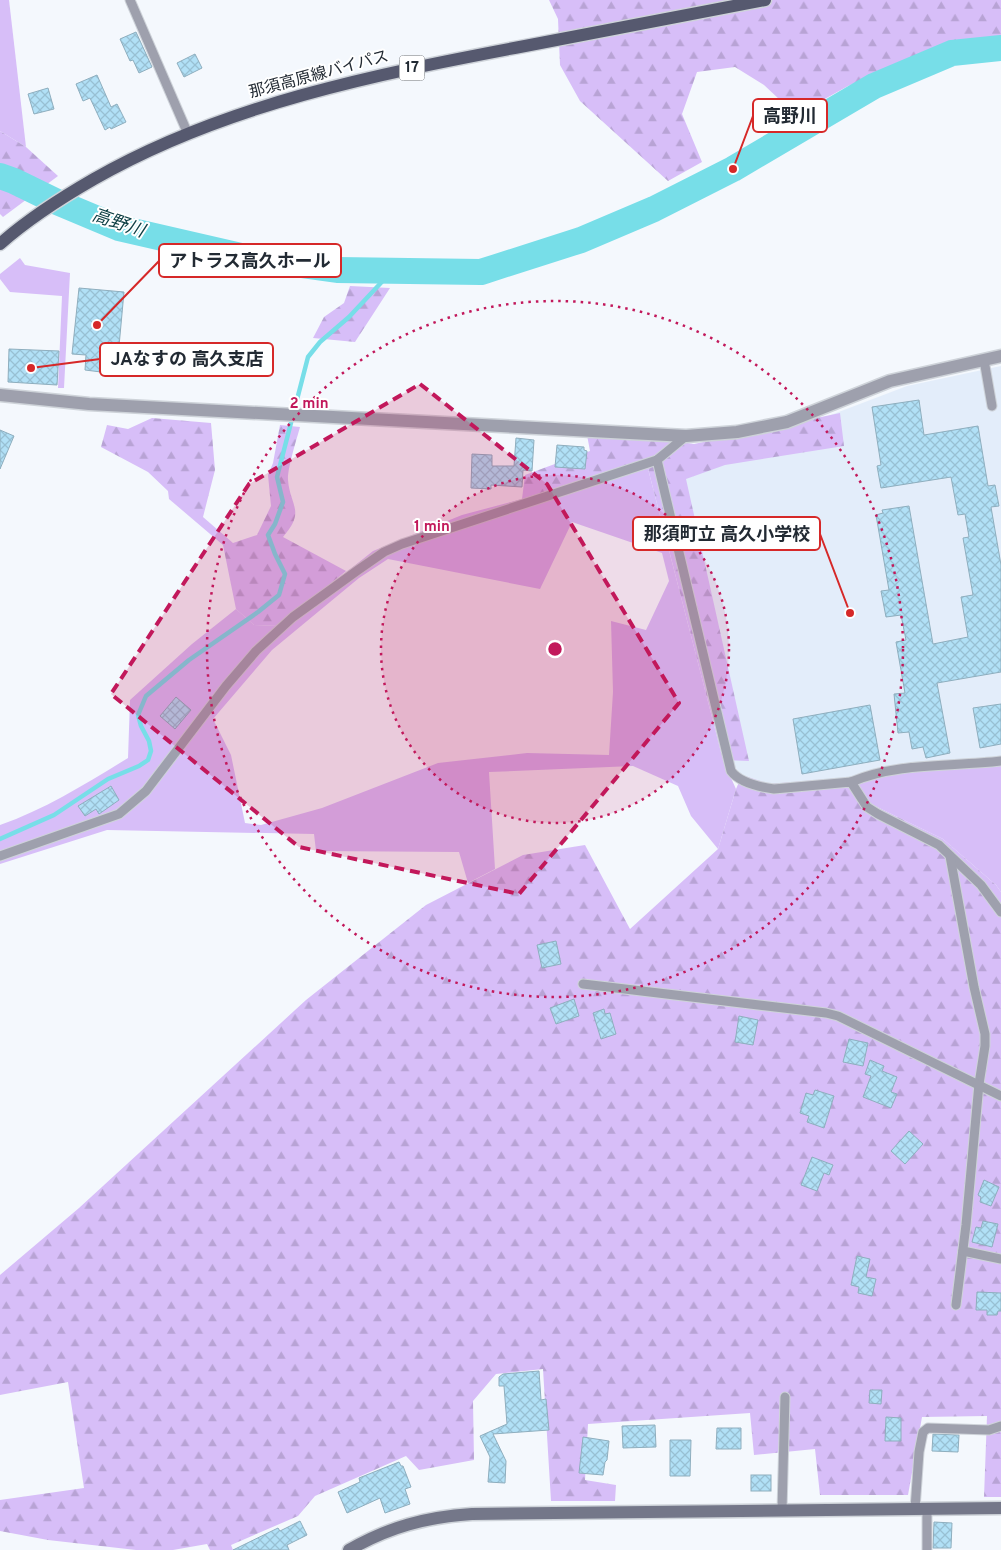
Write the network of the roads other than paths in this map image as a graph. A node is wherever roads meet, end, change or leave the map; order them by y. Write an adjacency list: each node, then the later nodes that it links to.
1 (130, 0): 3 (lane)
2 (766, 0): 3 (main road, 那須高原線バイパス / 17)
3 (188, 134): 4 (main road, 那須高原線バイパス / 17)
4 (0, 244)
5 (1001, 356): 6 (street)
6 (984, 360): 8 (lane); 9 (street)
7 (0, 395): 9 (street)
8 (992, 406)
9 (686, 436): 10 (lane)
10 (657, 460): 12 (lane); 13 (lane)
11 (1001, 761): 12 (lane)
12 (851, 782): 14 (lane)
13 (0, 856)
14 (950, 856): 15 (lane); 17 (lane)
15 (1001, 912)
16 (583, 984): 17 (lane)
17 (979, 1084): 18 (lane); 19 (lane)
18 (1001, 1096)
19 (962, 1251): 20 (lane); 21 (lane)
20 (1001, 1259)
21 (956, 1305)
22 (785, 1397): 26 (lane)
23 (1001, 1426): 25 (lane)
24 (1001, 1508): 25 (street)
25 (921, 1509): 26 (street); 28 (lane)
26 (782, 1510): 27 (street)
27 (349, 1550)
28 (927, 1550)

